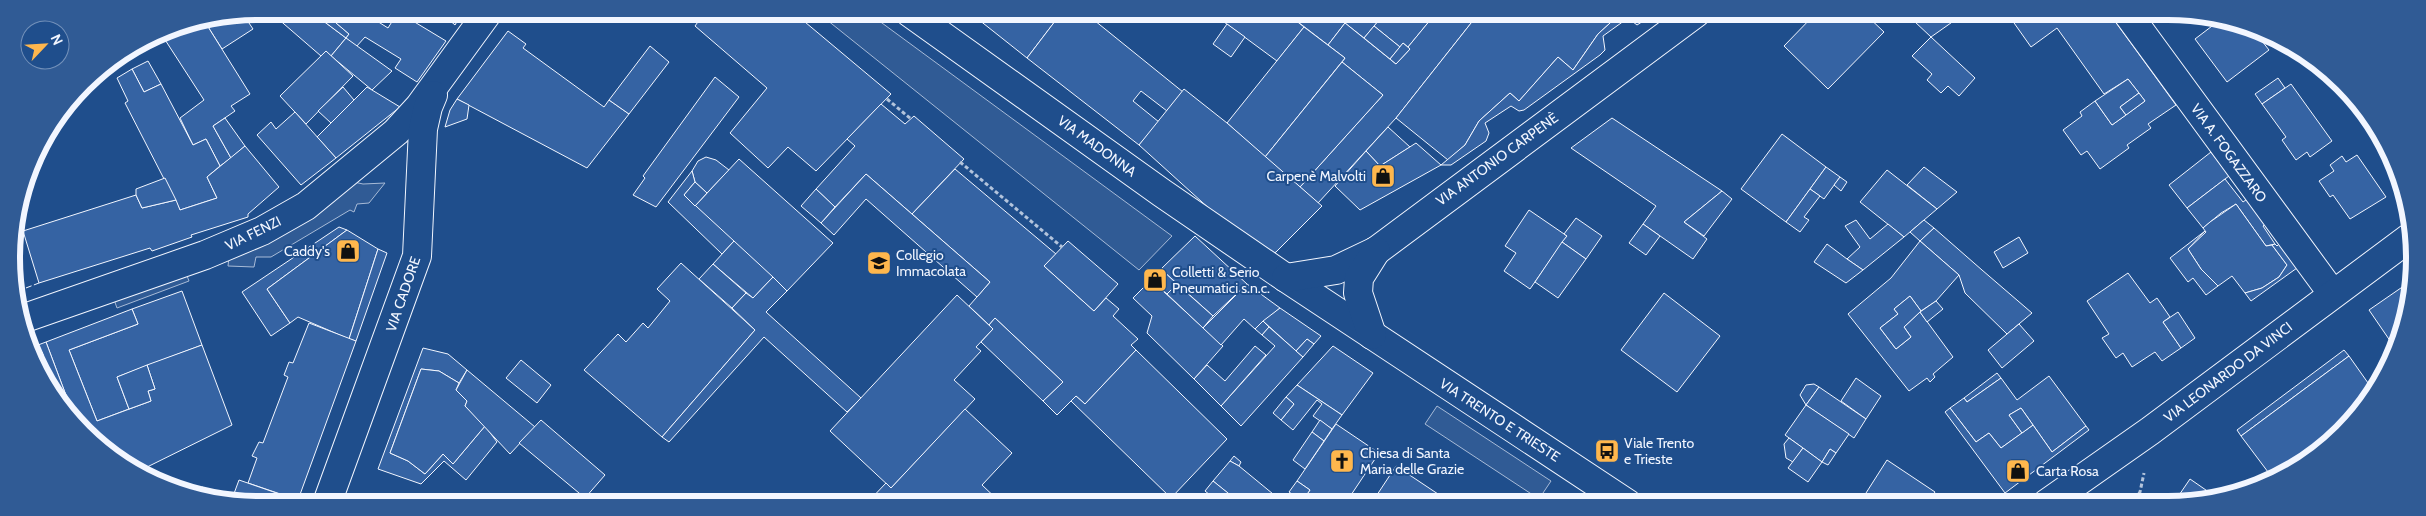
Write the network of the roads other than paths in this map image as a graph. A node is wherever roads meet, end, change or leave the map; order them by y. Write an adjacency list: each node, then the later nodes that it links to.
1 (483, 20): 5 (street)
2 (920, 20): 8 (street, VIA MADONNA)
3 (1687, 20): 7 (street, VIA ANTONIO CARPENÈ)
4 (2132, 20): 9 (street, VIA A. FOGAZZARO)
5 (440, 78): 10 (street, VIA FENZI); 12 (street, VIA CADORE)
6 (2405, 241): 9 (street, VIA LEONARDO DA VINCI)
7 (1376, 251): 8 (street, VIA ANTONIO CARPENÈ); 11 (street)
8 (1286, 278): 11 (street, VIA TRENTO E TRIESTE)
9 (2332, 293): 14 (street, VIA LEONARDO DA VINCI)
10 (27, 317)
11 (1372, 335): 13 (street, VIA TRENTO E TRIESTE)
12 (330, 496)
13 (1616, 496)
14 (2057, 496)

